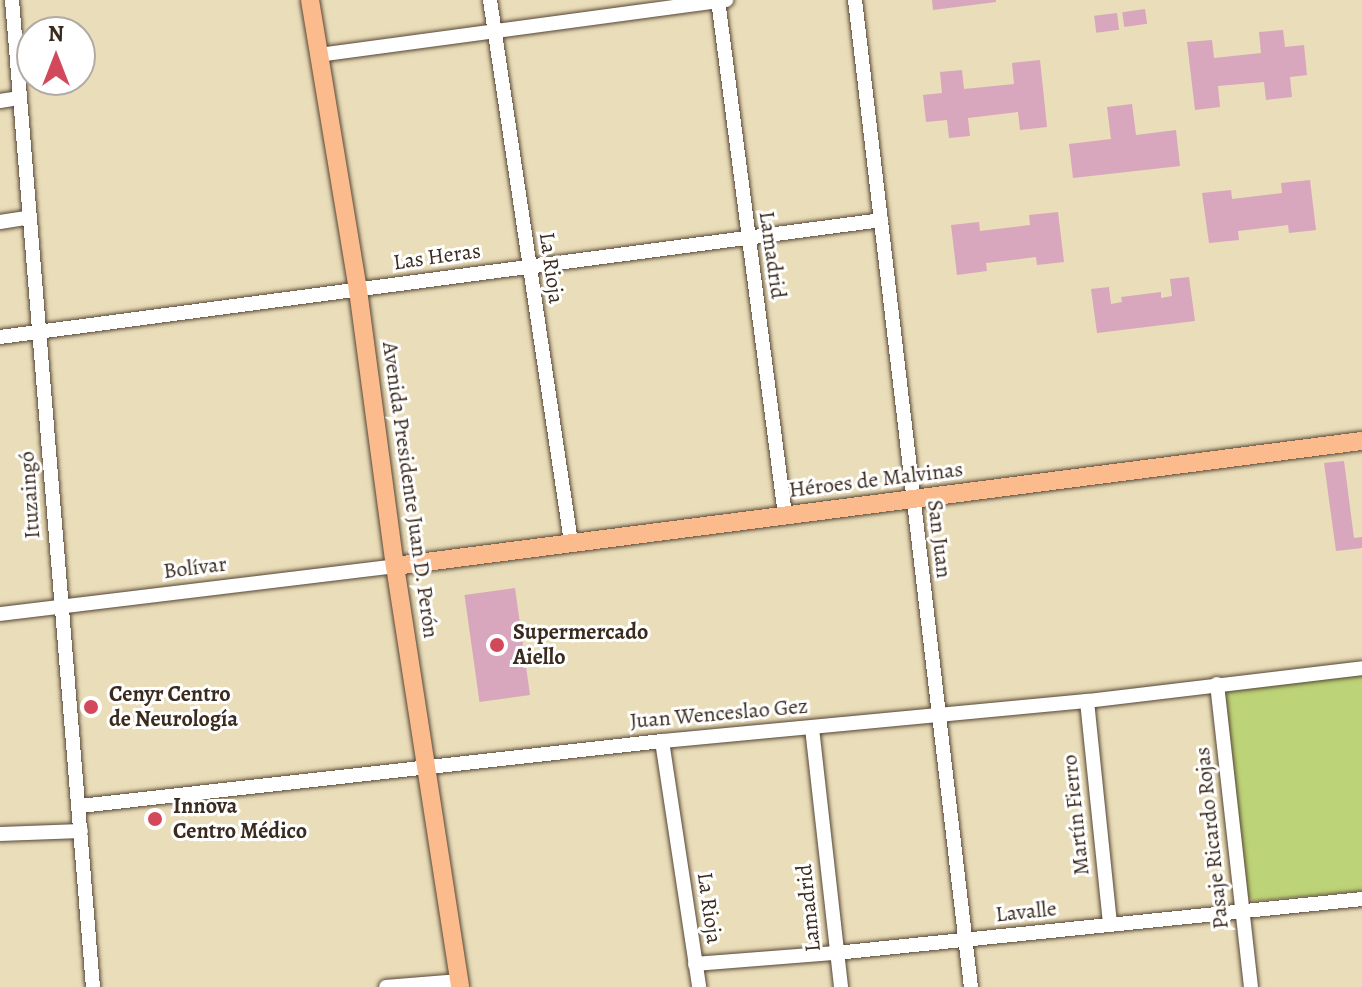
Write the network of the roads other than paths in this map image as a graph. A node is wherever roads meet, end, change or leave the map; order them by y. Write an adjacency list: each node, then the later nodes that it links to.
1 (12, 0): 8 (street, Ituzaingó)
2 (310, 0): 7 (main road, Avenida Presidente Juan D. Perón)
3 (490, 0): 6 (street, La Rioja)
4 (721, 0): 6 (street); 13 (street, Lamadrid)
5 (855, 0): 11 (street, San Juan)
6 (495, 31): 7 (street); 14 (street, La Rioja)
7 (319, 55): 15 (main road, Avenida Presidente Juan D. Perón)
8 (20, 98): 9 (street); 10 (street, Ituzaingó)
9 (0, 101)
10 (30, 217): 12 (street); 16 (street, Ituzaingó)
11 (881, 220): 13 (street, Las Heras); 19 (street, San Juan)
12 (0, 222)
13 (748, 238): 14 (street, Las Heras); 20 (street, Lamadrid)
14 (529, 267): 15 (street, Las Heras); 21 (street, La Rioja)
15 (358, 290): 16 (street, Las Heras); 22 (main road, Avenida Presidente Juan D. Perón)
16 (39, 331): 17 (street, Las Heras); 23 (street, Ituzaingó)
17 (0, 337)
18 (1362, 441): 19 (main road, Héroes de Malvinas)
19 (912, 500): 20 (main road, Héroes de Malvinas); 28 (street, San Juan)
20 (785, 515): 21 (main road, Héroes de Malvinas)
21 (571, 542): 22 (main road, Héroes de Malvinas)
22 (395, 566): 23 (street, Bolívar); 31 (main road, Avenida Presidente Juan D. Perón)
23 (60, 606): 24 (street, Bolívar); 32 (street, Ituzaingó)
24 (0, 614)
25 (1362, 668): 26 (street, Juan Wenceslao Gez)
26 (1217, 684): 27 (street, Juan Wenceslao Gez); 36 (street, Pasaje Ricardo Rojas)
27 (1087, 701): 28 (street, Juan Wenceslao Gez); 37 (street, Martín Fierro)
28 (939, 715): 29 (street, Juan Wenceslao Gez); 38 (street, San Juan)
29 (812, 728): 30 (street, Juan Wenceslao Gez); 39 (street, Lamadrid)
30 (662, 741): 31 (street, Juan Wenceslao Gez); 40 (street, La Rioja)
31 (426, 767): 32 (street, Juan Wenceslao Gez); 41 (main road, Avenida Presidente Juan D. Perón)
32 (80, 806): 33 (street, Ituzaingó)
33 (81, 831): 34 (street); 42 (street, Ituzaingó)
34 (0, 834)
35 (1362, 899): 36 (street, Lavalle)
36 (1242, 911): 37 (street, Lavalle); 47 (street, Pasaje Ricardo Rojas)
37 (1110, 925): 38 (street, Lavalle)
38 (965, 940): 39 (street, Lavalle); 46 (street, San Juan)
39 (836, 953): 40 (street, Lavalle); 45 (street, Lamadrid)
40 (695, 964): 44 (street, La Rioja)
41 (460, 984): 43 (street)
42 (93, 987)
43 (386, 987)
44 (699, 987)
45 (841, 987)
46 (971, 987)
47 (1251, 987)

